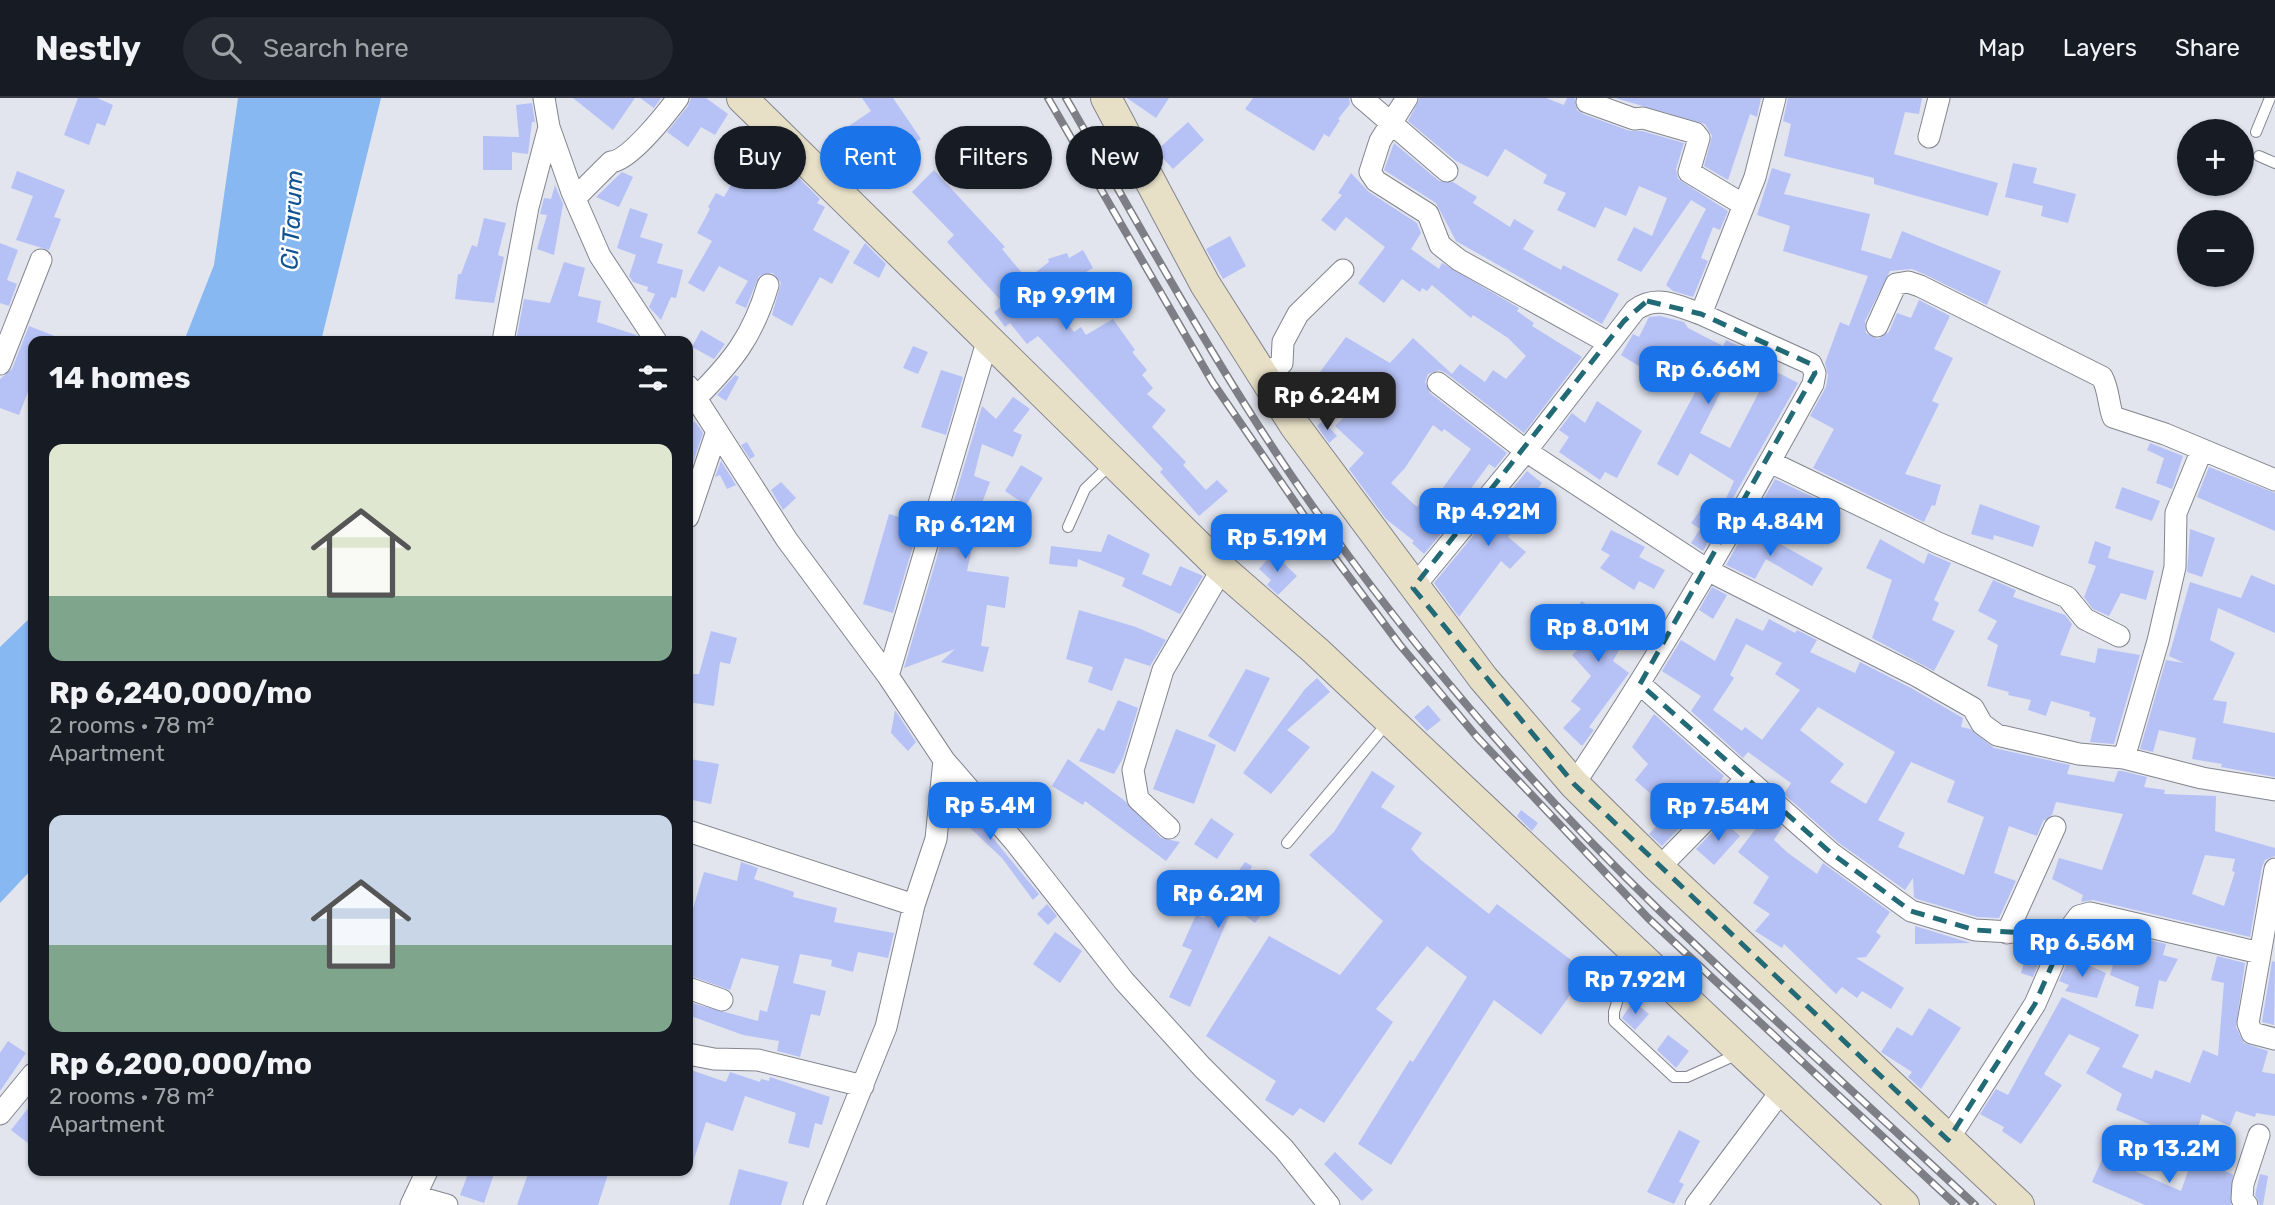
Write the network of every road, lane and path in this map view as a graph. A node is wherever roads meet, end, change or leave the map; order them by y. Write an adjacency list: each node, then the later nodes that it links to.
1 (544, 98): 12 (street)
2 (678, 98): 18 (street)
3 (741, 98): 28 (main road)
4 (1106, 98): 31 (main road)
5 (1362, 98): 11 (street)
6 (1408, 98): 11 (street)
7 (1775, 98): 19 (street)
8 (1938, 98): 14 (street)
9 (2270, 98): 13 (lane)
10 (1587, 102): 19 (street)
11 (1391, 126): 17 (street); 29 (street)
12 (549, 127): 18 (street); 26 (street)
13 (2256, 132)
14 (1929, 137)
15 (2259, 156): 16 (lane)
16 (2275, 163)
17 (1447, 172)
18 (575, 198): 27 (street)
19 (1744, 205): 23 (street)
20 (41, 260): 24 (street)
21 (1343, 270): 31 (street)
22 (768, 285): 33 (street)
23 (1700, 314): 29 (street); 39 (street)
24 (7, 320): 30 (street)
25 (1877, 326): 37 (street)
26 (504, 336)
27 (653, 336)
28 (987, 342): 38 (main road); 47 (street)
29 (1607, 342): 36 (street)
30 (0, 364)
31 (1263, 376): 45 (main road)
32 (1438, 383): 36 (street)
33 (693, 391)
34 (693, 394): 35 (street)
35 (716, 434): 41 (street); 47 (street)
36 (1526, 451): 44 (street); 45 (street)
37 (2201, 452): 40 (street); 50 (street)
38 (1114, 462): 42 (lane); 43 (main road)
39 (1770, 462): 44 (street); 46 (street)
40 (2275, 480)
41 (693, 502)
42 (1068, 527)
43 (1222, 569): 49 (main road); 56 (street)
44 (1709, 571): 48 (street); 50 (street)
45 (1413, 588): 53 (main road)
46 (2119, 636)
47 (888, 676): 51 (street)
48 (1640, 684): 52 (street); 53 (street)
49 (1389, 721): 58 (lane); 64 (main road)
50 (2124, 758): 54 (street)
51 (944, 760): 61 (street); 81 (street)
52 (1746, 779): 59 (street); 62 (street)
53 (1574, 784): 59 (main road)
54 (2275, 790)
55 (2055, 827): 62 (street)
56 (1169, 828)
57 (693, 833): 61 (street)
58 (1287, 844)
59 (1659, 868): 76 (main road)
60 (2275, 869): 65 (street)
61 (914, 905): 72 (street)
62 (2007, 933): 63 (street)
63 (2065, 935): 65 (street); 76 (street)
64 (1633, 951): 69 (main road); 69 (lane)
65 (2260, 953): 68 (street)
66 (693, 990): 67 (street)
67 (722, 1000)
68 (2275, 1039)
69 (1742, 1052): 73 (main road)
70 (693, 1055): 72 (street)
71 (28, 1080): 74 (street)
72 (863, 1086): 80 (street)
73 (1782, 1090): 82 (street); 83 (main road)
74 (0, 1114)
75 (2259, 1135): 85 (street)
76 (1948, 1140): 84 (main road)
77 (425, 1176): 78 (street)
78 (413, 1200): 79 (street)
79 (447, 1205)
80 (814, 1205)
81 (1329, 1205)
82 (1696, 1205)
83 (1904, 1205)
84 (2019, 1205)
85 (2247, 1205)

